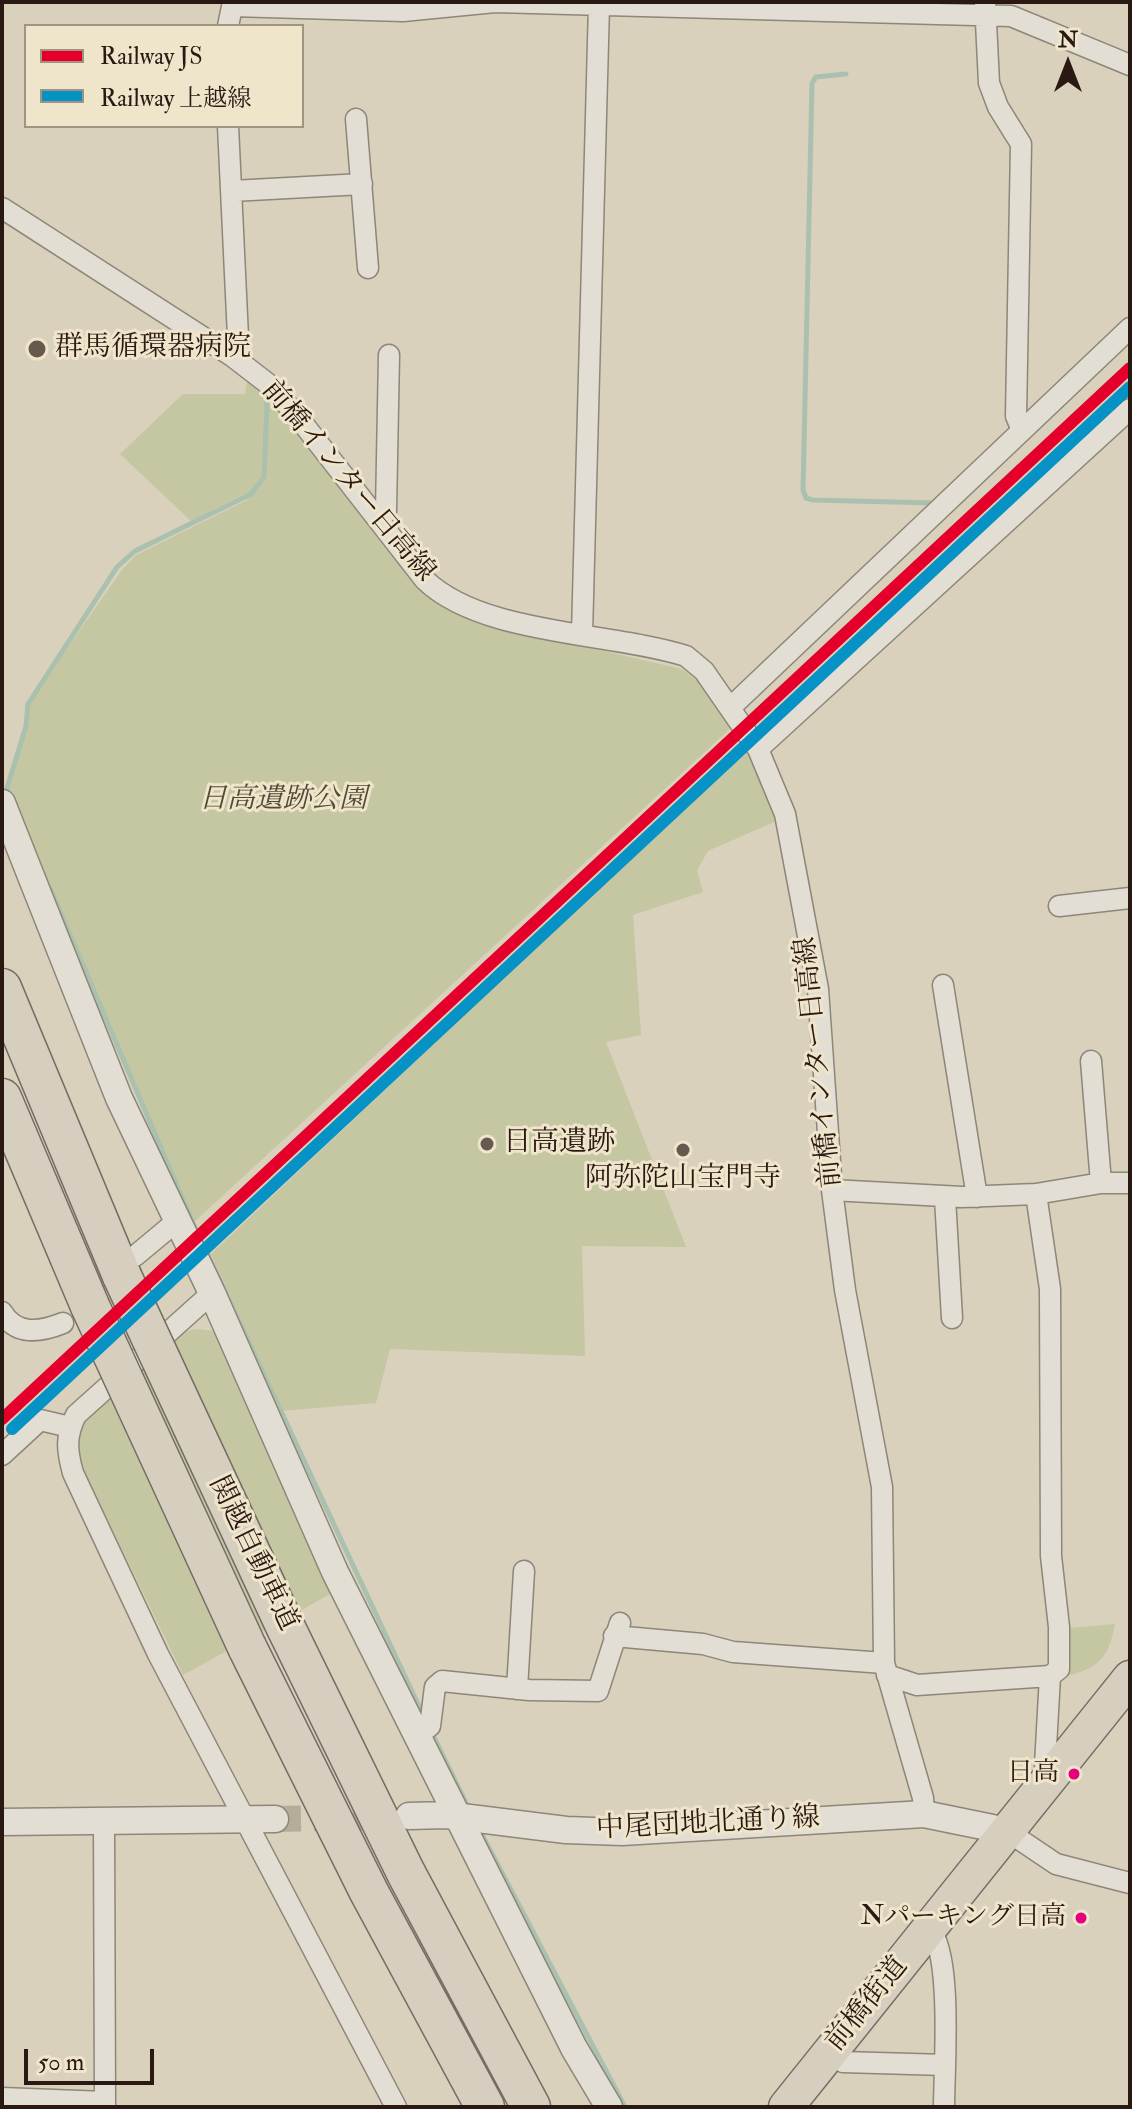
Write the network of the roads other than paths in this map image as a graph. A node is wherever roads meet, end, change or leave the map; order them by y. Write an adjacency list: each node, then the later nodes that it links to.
1 (495, 2): 2 (street); 4 (street)
2 (599, 5): 3 (street); 18 (street)
3 (985, 8): 5 (street); 16 (street)
4 (231, 11)
5 (1130, 65)
6 (356, 119): 8 (street)
7 (228, 128): 9 (street)
8 (362, 184): 9 (street); 11 (street)
9 (232, 191): 14 (street)
10 (2, 208): 14 (street, 前橋インター日高線)
11 (368, 268)
12 (1130, 328): 16 (street)
13 (389, 355): 17 (street)
14 (232, 356): 17 (street, 前橋インター日高線)
15 (1130, 409): 20 (street)
16 (1021, 428): 19 (street)
17 (380, 522): 18 (street, 前橋インター日高線)
18 (582, 634): 19 (street, 前橋インター日高線)
19 (731, 707): 20 (street, 前橋インター日高線)
20 (758, 749): 30 (street, 前橋インター日高線)
21 (2, 803): 34 (street)
22 (1130, 898): 23 (street)
23 (1059, 906)
24 (943, 985): 32 (street)
25 (2, 988): 35 (highway, 関越自動車道)
26 (1091, 1061): 28 (street)
27 (2, 1098): 38 (highway, 関越自動車道)
28 (1101, 1183): 29 (street); 31 (street)
29 (1130, 1183)
30 (832, 1190): 33 (street); 43 (street, 前橋インター日高線)
31 (1036, 1194): 32 (street); 44 (street)
32 (977, 1197): 33 (street)
33 (945, 1198): 39 (street)
34 (177, 1221): 35 (street); 36 (street)
35 (129, 1266): 65 (highway, 関越自動車道, bridge)
36 (212, 1293): 40 (street); 47 (street)
37 (2, 1312): 38 (street)
38 (76, 1315): 64 (highway, 関越自動車道, bridge)
39 (952, 1318)
40 (70, 1427): 41 (street); 54 (street)
41 (2, 1455)
42 (524, 1571): 46 (street)
43 (885, 1669): 44 (street); 46 (street); 49 (street, 前橋インター日高線)
44 (1050, 1676): 48 (street)
45 (1130, 1678): 48 (main road, 前橋街道)
46 (517, 1689): 47 (street)
47 (418, 1735): 51 (street)
48 (1054, 1773): 56 (main road, 前橋街道)
49 (924, 1814): 51 (street, 中尾団地北通り線); 56 (street, 中尾団地北通り線)
50 (409, 1816): 51 (street, 中尾団地北通り線)
51 (458, 1817): 66 (street)
52 (275, 1819): 54 (street)
53 (104, 1820): 54 (street); 55 (street); 62 (street)
54 (243, 1820): 63 (street)
55 (2, 1822)
56 (1007, 1831): 57 (street); 58 (main road, 前橋街道)
57 (1130, 1883)
58 (929, 1929): 59 (main road, 前橋街道); 60 (street)
59 (829, 2053): 60 (street); 67 (main road, 前橋街道)
60 (945, 2065): 68 (street)
61 (2, 2098): 62 (street)
62 (105, 2105)
63 (396, 2107)
64 (485, 2107)
65 (531, 2107)
66 (609, 2107)
67 (786, 2107)
68 (944, 2107)

